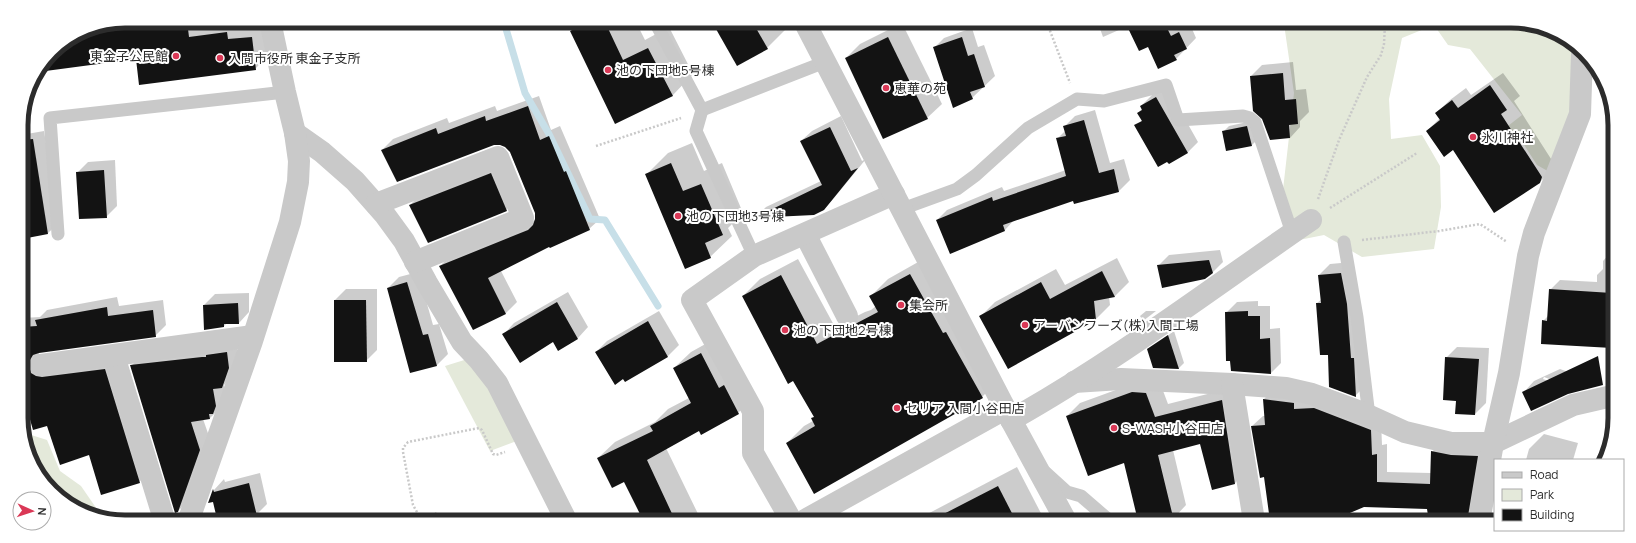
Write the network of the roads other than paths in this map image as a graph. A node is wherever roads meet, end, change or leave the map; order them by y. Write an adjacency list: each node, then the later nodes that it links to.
1 (271, 28): 6 (street)
2 (658, 28): 7 (lane)
3 (808, 28): 5 (street)
4 (1582, 59): 27 (street)
5 (825, 62): 7 (lane); 9 (street)
6 (285, 92): 8 (street); 13 (lane)
7 (702, 110): 16 (lane)
8 (295, 133): 10 (street); 19 (street)
9 (898, 201): 12 (lane); 14 (street); 25 (street)
10 (376, 204): 17 (street); 17 (street)
11 (1311, 220): 12 (street)
12 (1292, 233): 22 (street)
13 (58, 234)
14 (805, 234): 16 (street); 18 (street)
15 (1344, 242): 26 (lane)
16 (754, 256): 32 (street)
17 (415, 262): 31 (street)
18 (847, 316)
19 (253, 336): 20 (street); 30 (street)
20 (114, 356): 21 (street); 29 (street)
21 (41, 366)
22 (1074, 382): 23 (street); 25 (street)
23 (1232, 384): 26 (street); 36 (street)
24 (1608, 397): 27 (street)
25 (1008, 414): 28 (street); 33 (street)
26 (1369, 416): 27 (street)
27 (1492, 443): 37 (street)
28 (1034, 463): 34 (street); 35 (lane)
29 (163, 515)
30 (190, 515)
31 (564, 515)
32 (788, 515)
33 (815, 515)
34 (1063, 515)
35 (1103, 515)
36 (1253, 515)
37 (1480, 515)

